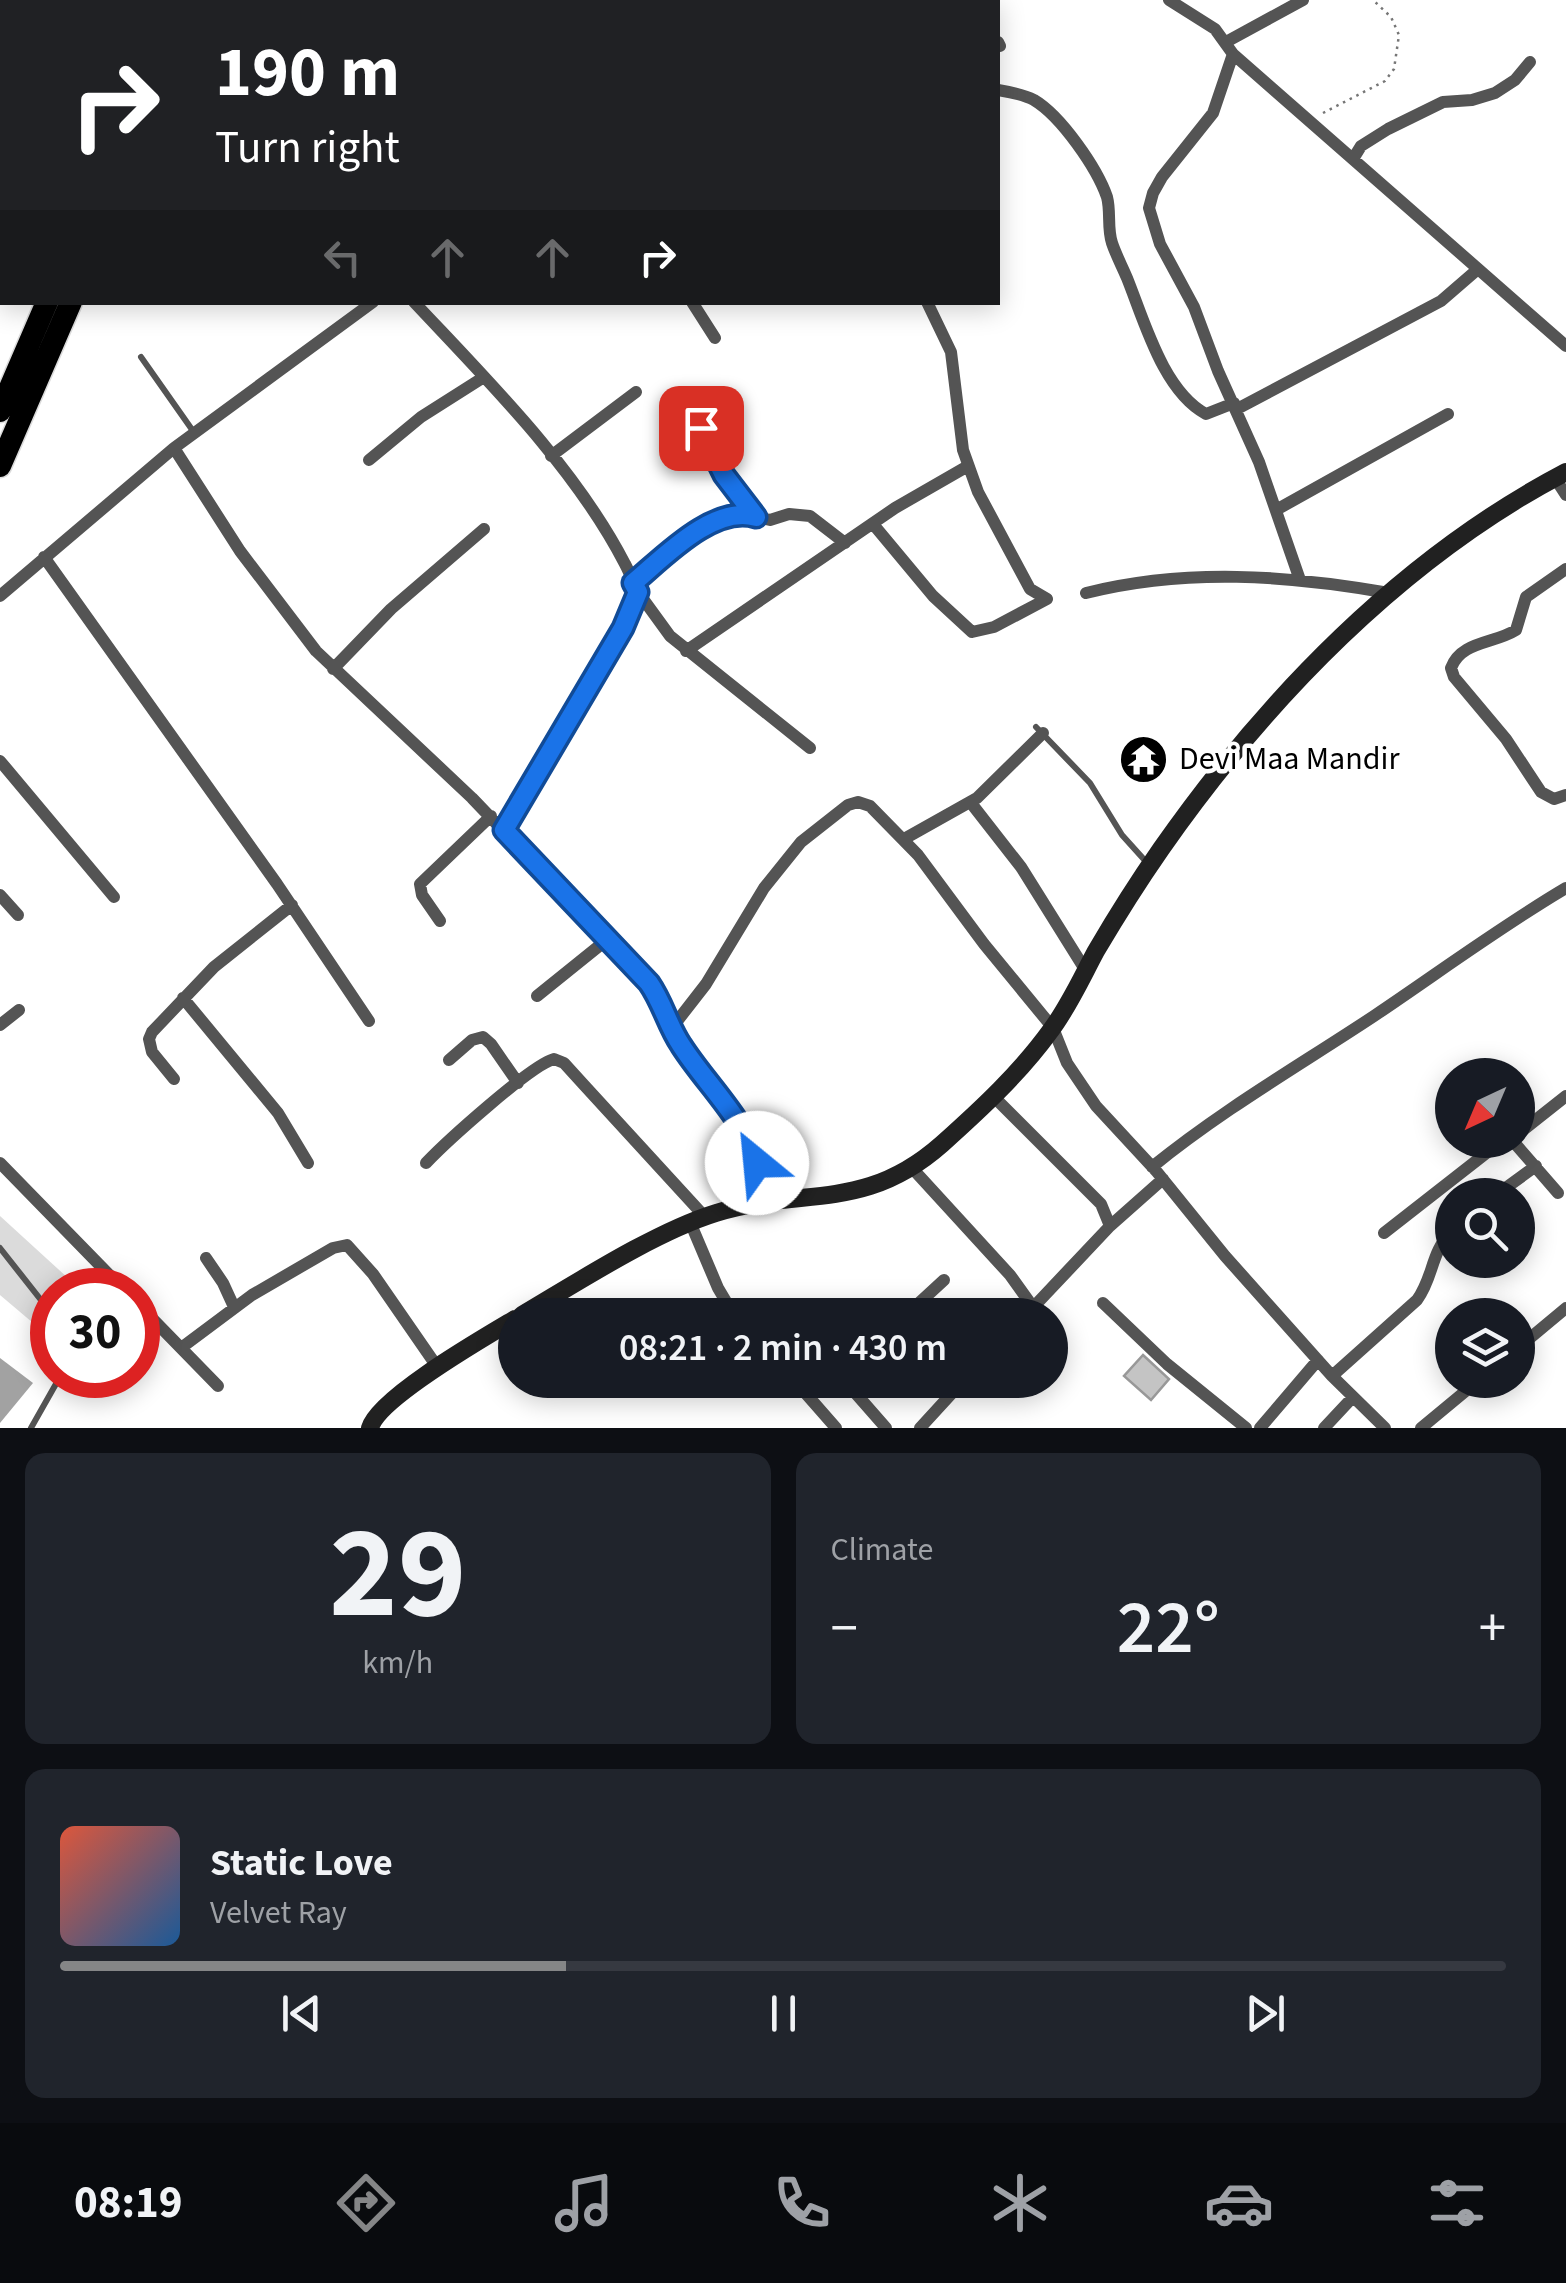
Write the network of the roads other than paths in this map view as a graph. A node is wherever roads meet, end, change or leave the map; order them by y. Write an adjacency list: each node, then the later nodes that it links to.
1 (1169, 0): 3 (street)
2 (1303, 0): 3 (street)
3 (1230, 48): 6 (street); 19 (street)
4 (1530, 62): 6 (street)
5 (1000, 90): 19 (street)
6 (1353, 159): 7 (street)
7 (1478, 268): 15 (street); 19 (street)
8 (46, 305): 20 (highway)
9 (70, 305): 27 (highway)
10 (369, 305): 23 (street)
11 (417, 305): 17 (street)
12 (694, 305): 14 (street)
13 (929, 305): 28 (street)
14 (715, 338)
15 (1566, 346)
16 (141, 356): 23 (lane)
17 (484, 376): 25 (street); 26 (street)
18 (636, 392): 25 (street)
19 (1235, 406): 31 (street)
20 (0, 411)
21 (1448, 414): 31 (street)
22 (701, 428): 32 (street)
23 (194, 432): 24 (street)
24 (174, 448): 36 (street); 44 (street)
25 (550, 456): 39 (street)
26 (369, 460)
27 (0, 466)
28 (968, 466): 33 (street); 33 (street)
29 (1560, 475): 30 (street); 41 (street)
30 (1566, 495)
31 (1276, 510): 38 (street)
32 (756, 517): 35 (street); 39 (street)
33 (873, 524): 35 (street)
34 (484, 529): 44 (street)
35 (845, 544): 43 (street)
36 (44, 557): 42 (street); 57 (street)
37 (1566, 569): 48 (street)
38 (1300, 580): 40 (street); 41 (street)
39 (635, 588): 43 (street); 51 (street)
40 (1086, 593)
41 (1389, 593): 53 (street)
42 (0, 596)
43 (686, 651): 46 (street)
44 (333, 669): 50 (street)
45 (1039, 730): 49 (street); 53 (lane)
46 (810, 748)
47 (0, 761): 56 (street)
48 (1566, 795)
49 (971, 802): 52 (street); 61 (street)
50 (490, 816): 51 (street); 59 (street)
51 (504, 830): 60 (street)
52 (904, 839): 67 (street); 68 (street)
53 (1150, 866): 61 (street)
54 (1566, 888): 80 (street)
55 (0, 895): 58 (street)
56 (114, 897)
57 (292, 906): 63 (street); 65 (street)
58 (18, 916)
59 (440, 921)
60 (608, 938): 62 (street); 68 (street)
61 (1086, 971): 67 (street)
62 (537, 996)
63 (182, 998): 70 (street); 78 (street)
64 (18, 1010): 66 (street)
65 (369, 1021)
66 (0, 1025)
67 (1054, 1028): 72 (street); 80 (street)
68 (671, 1029): 86 (street)
69 (449, 1060): 71 (street)
70 (174, 1079)
71 (518, 1083): 79 (street); 87 (street)
72 (994, 1096): 82 (street); 88 (street)
73 (1566, 1096): 74 (street)
74 (1535, 1121)
75 (1480, 1158): 89 (street)
76 (1529, 1158): 81 (street)
77 (0, 1162): 93 (street)
78 (308, 1163)
79 (426, 1163)
80 (1152, 1166): 84 (street)
81 (1536, 1166): 83 (street); 85 (street)
82 (912, 1168): 86 (street); 99 (street)
83 (1519, 1178)
84 (1163, 1179): 88 (street); 108 (street)
85 (1558, 1192)
86 (742, 1206): 87 (street)
87 (698, 1220): 96 (street); 97 (street)
88 (1110, 1226): 100 (street)
89 (1384, 1233)
90 (0, 1248): 95 (lane)
91 (1435, 1255): 110 (street)
92 (206, 1258): 102 (street)
93 (103, 1268)
94 (944, 1280): 98 (street)
95 (30, 1286)
96 (553, 1298)
97 (724, 1298)
98 (924, 1298)
99 (1023, 1298)
100 (1042, 1298)
101 (1103, 1303): 123 (street)
102 (234, 1308): 107 (street); 109 (street)
103 (1566, 1308): 106 (street)
104 (160, 1327): 107 (street)
105 (498, 1330): 109 (street)
106 (1535, 1334)
107 (180, 1348): 111 (street)
108 (1318, 1360): 110 (street); 124 (street)
109 (438, 1368): 120 (street)
110 (1332, 1376): 112 (street)
111 (218, 1386)
112 (1353, 1397): 125 (street); 126 (street)
113 (48, 1398): 119 (lane)
114 (810, 1398): 121 (street)
115 (860, 1398): 122 (street)
116 (949, 1398): 118 (street)
117 (1458, 1398): 127 (street)
118 (926, 1426)
119 (32, 1428)
120 (370, 1428)
121 (836, 1428)
122 (886, 1428)
123 (1246, 1428)
124 (1260, 1428)
125 (1324, 1428)
126 (1385, 1428)
127 (1422, 1428)

